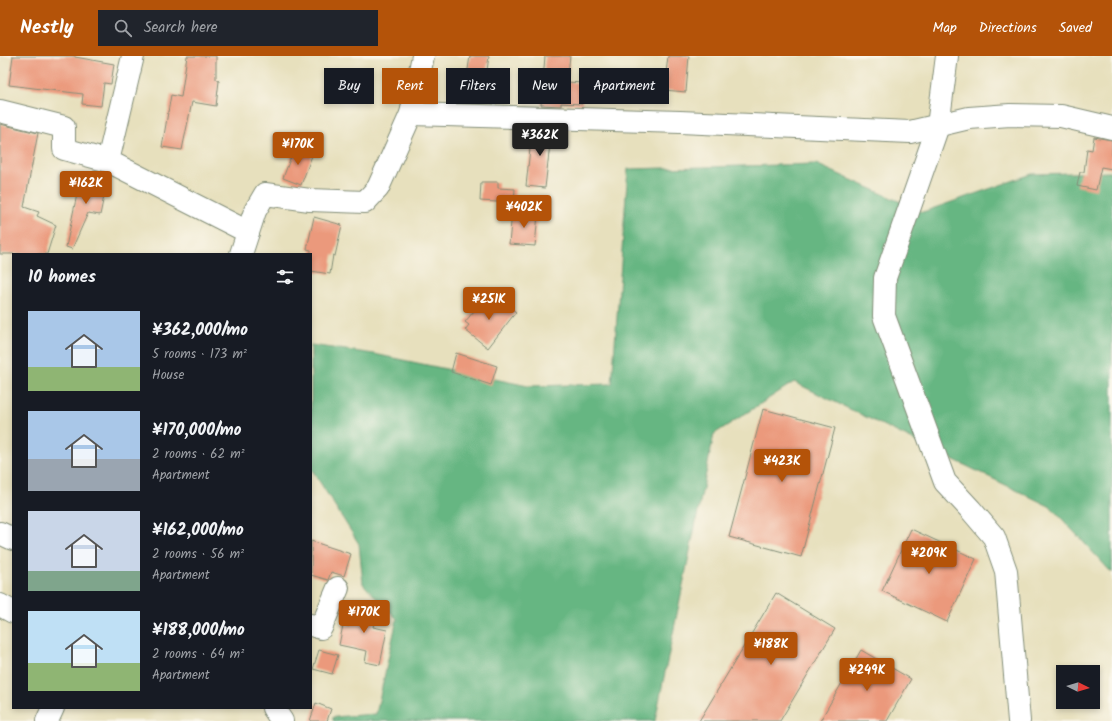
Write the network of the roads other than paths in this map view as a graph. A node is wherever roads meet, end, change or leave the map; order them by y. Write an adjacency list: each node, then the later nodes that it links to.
1 (133, 56): 8 (street)
2 (423, 56): 5 (street)
3 (947, 56): 6 (street)
4 (0, 111): 8 (street)
5 (412, 114): 6 (street); 9 (street)
6 (938, 126): 7 (street); 21 (street)
7 (1112, 128)
8 (108, 162): 9 (street)
9 (248, 232): 10 (street)
10 (241, 253)
11 (0, 533): 12 (street)
12 (12, 539)
13 (338, 588): 16 (street)
14 (0, 606): 15 (street)
15 (12, 612)
16 (312, 625)
17 (53, 709): 19 (street)
18 (274, 709): 20 (street)
19 (47, 721)
20 (282, 721)
21 (1018, 721)

